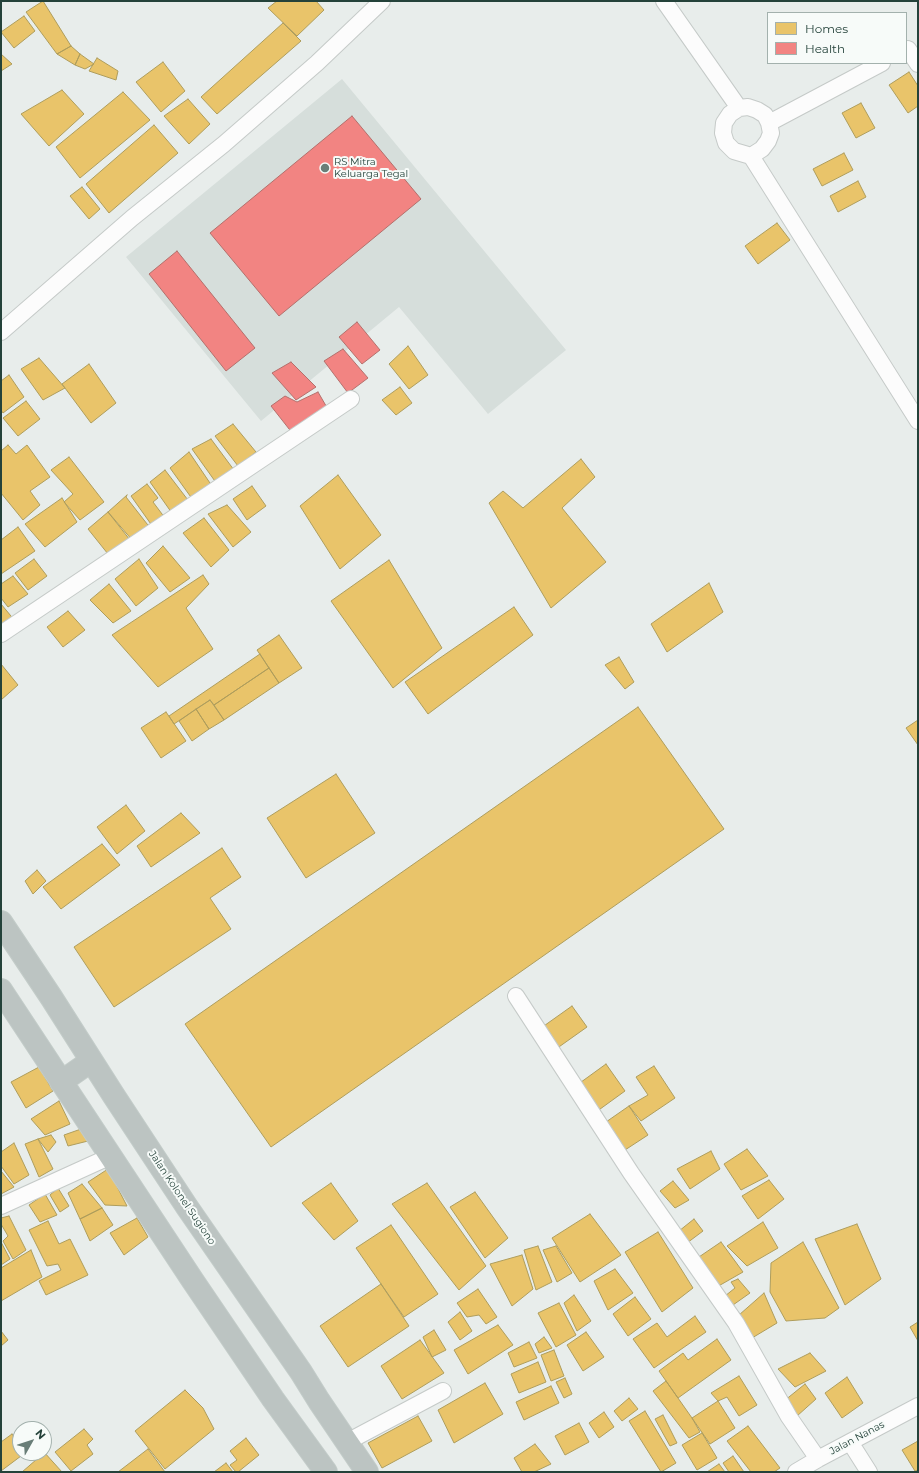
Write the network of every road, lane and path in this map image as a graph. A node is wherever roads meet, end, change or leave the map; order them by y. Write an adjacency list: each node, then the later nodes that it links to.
1 (382, 1): 9 (street)
2 (664, 1): 6 (street)
3 (911, 47): 5 (street)
4 (880, 64): 7 (street)
5 (918, 64)
6 (739, 108): 7 (street); 8 (street)
7 (769, 123): 8 (street)
8 (751, 156): 11 (street)
9 (1, 332)
10 (351, 399): 12 (street)
11 (918, 421)
12 (1, 634)
13 (1, 922): 16 (highway, Jalan Kolonel Sugiono)
14 (516, 996): 24 (street)
15 (4, 1001): 17 (highway)
16 (91, 1061): 17 (highway); 22 (highway, Jalan Kolonel Sugiono)
17 (61, 1082): 18 (highway)
18 (111, 1156): 19 (street); 25 (highway)
19 (1, 1206)
20 (443, 1391): 22 (street)
21 (918, 1406): 23 (street, Jalan Nanas)
22 (347, 1442): 26 (highway, Jalan Kolonel Sugiono)
23 (850, 1442): 24 (street, Jalan Nanas); 28 (street)
24 (818, 1459): 27 (street, Jalan Nanas)
25 (326, 1472)
26 (367, 1472)
27 (796, 1472)
28 (869, 1472)

